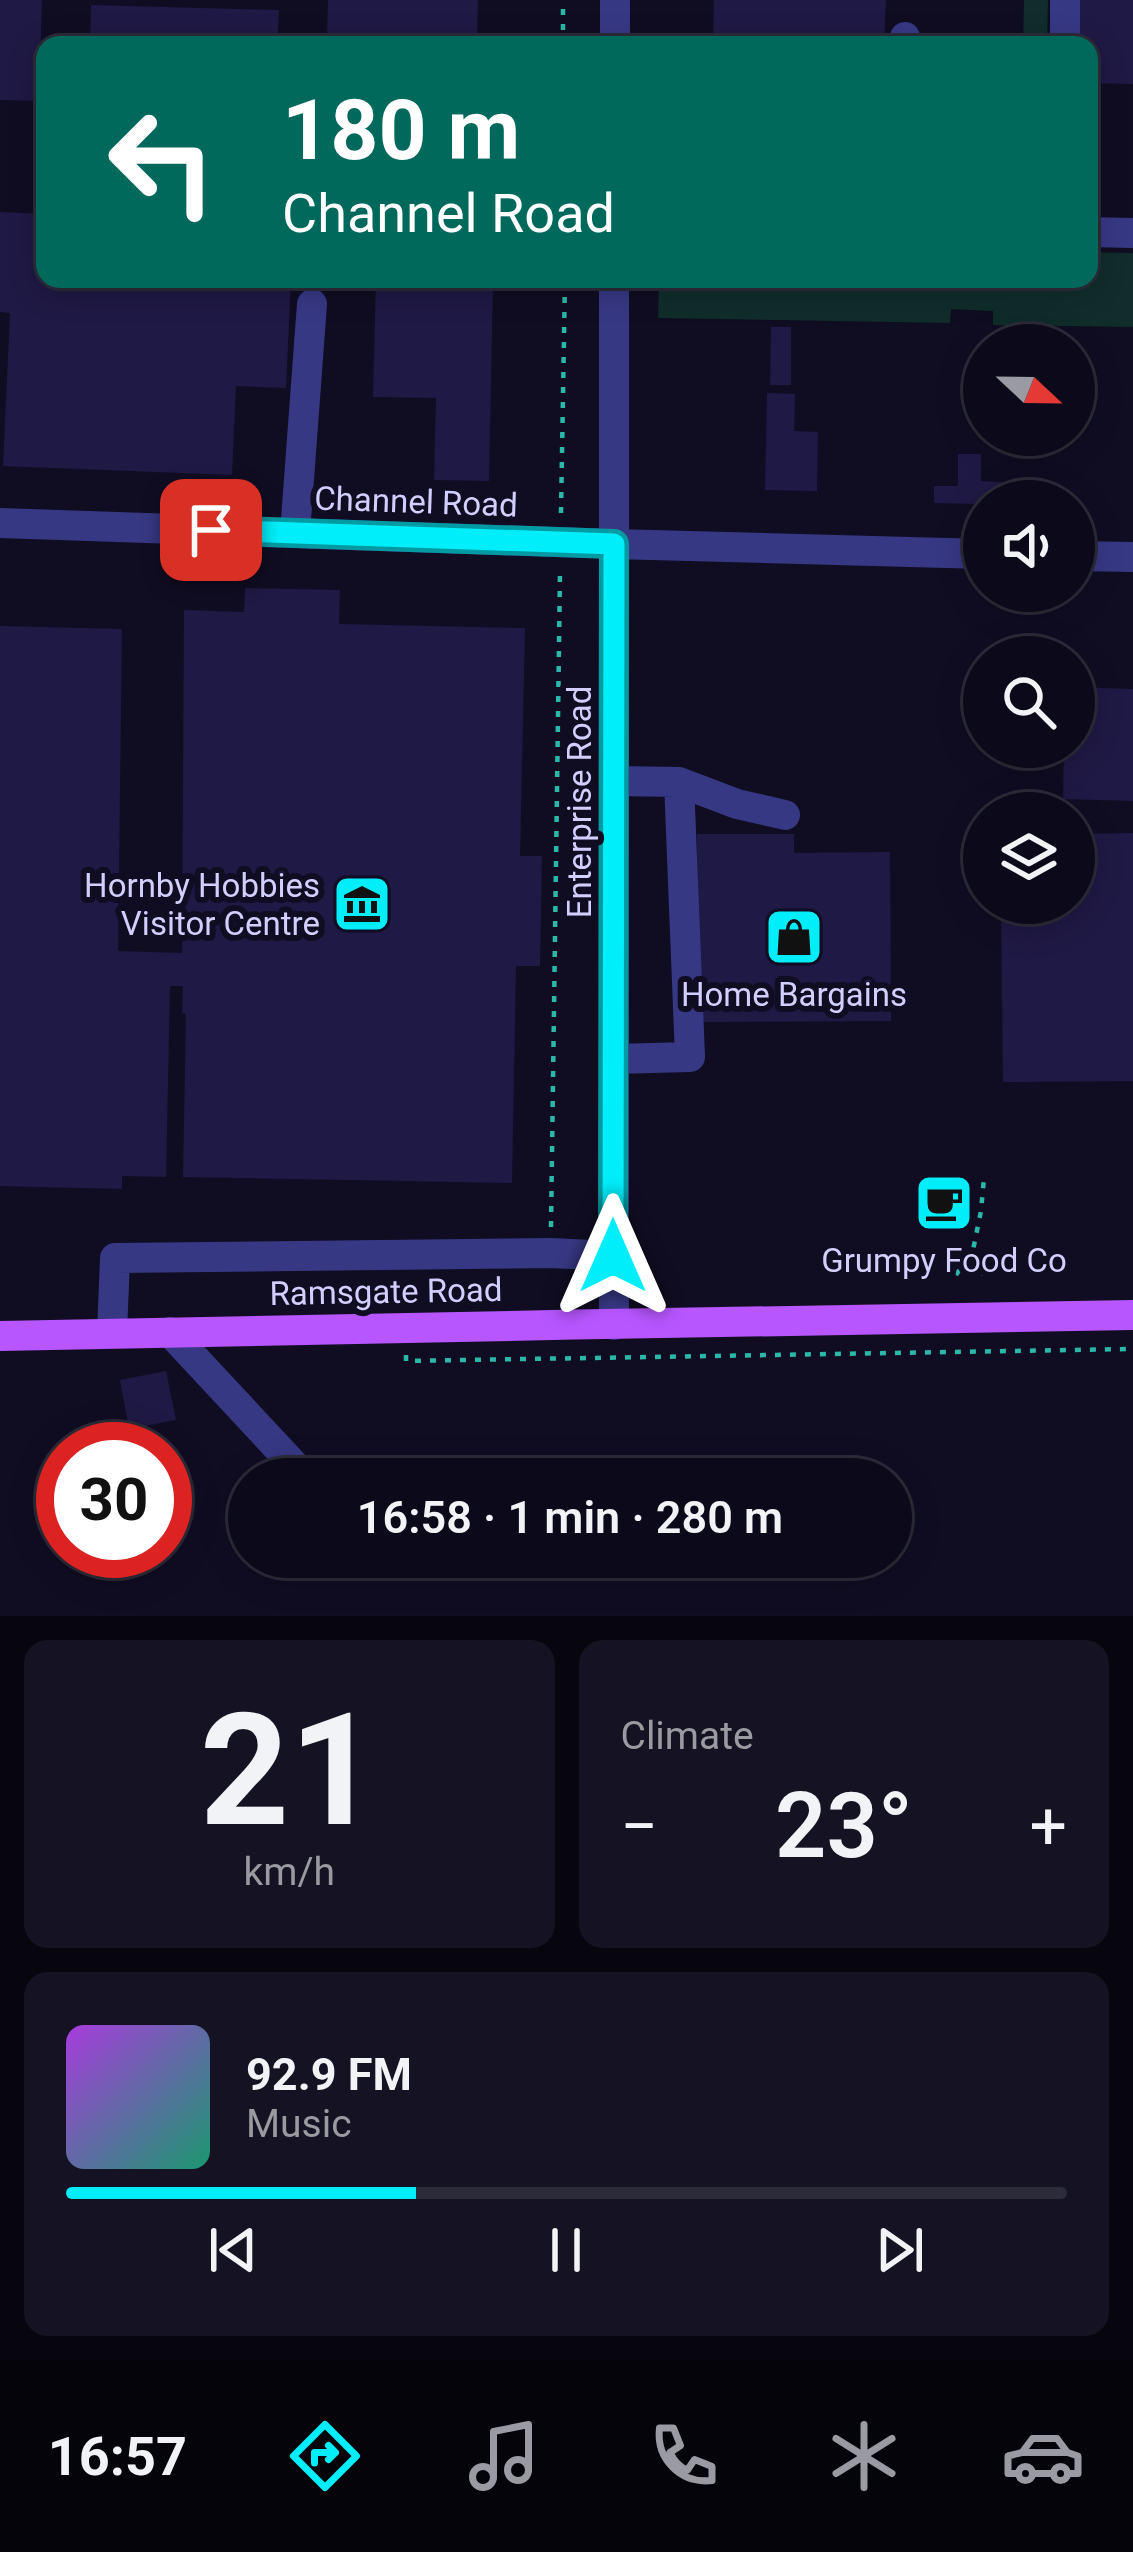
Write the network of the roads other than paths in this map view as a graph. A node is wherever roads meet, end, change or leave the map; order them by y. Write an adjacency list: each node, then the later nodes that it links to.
1 (615, 0): 3 (street)
2 (1065, 0): 4 (street)
3 (615, 36)
4 (1065, 36)
5 (1098, 232): 6 (street)
6 (1133, 233)
7 (614, 288): 11 (street, Enterprise Road)
8 (312, 304): 10 (street)
9 (0, 523): 10 (street, Channel Road)
10 (296, 533): 11 (street, Channel Road)
11 (614, 544): 12 (street, Channel Road); 15 (street, Enterprise Road)
12 (963, 553)
13 (1095, 556): 14 (street)
14 (1133, 557)
15 (615, 781): 16 (street); 18 (street, Enterprise Road)
16 (680, 782): 17 (street); 18 (street)
17 (785, 815)
18 (614, 1059): 19 (street, Enterprise Road)
19 (613, 1256): 21 (street, Enterprise Road); 23 (street)
20 (1133, 1315): 21 (main road, Ramsgate Road)
21 (614, 1325): 22 (main road, Ramsgate Road)
22 (170, 1332): 23 (main road, Ramsgate Road); 25 (street)
23 (112, 1333): 24 (main road, Ramsgate Road)
24 (0, 1336)
25 (287, 1458)

